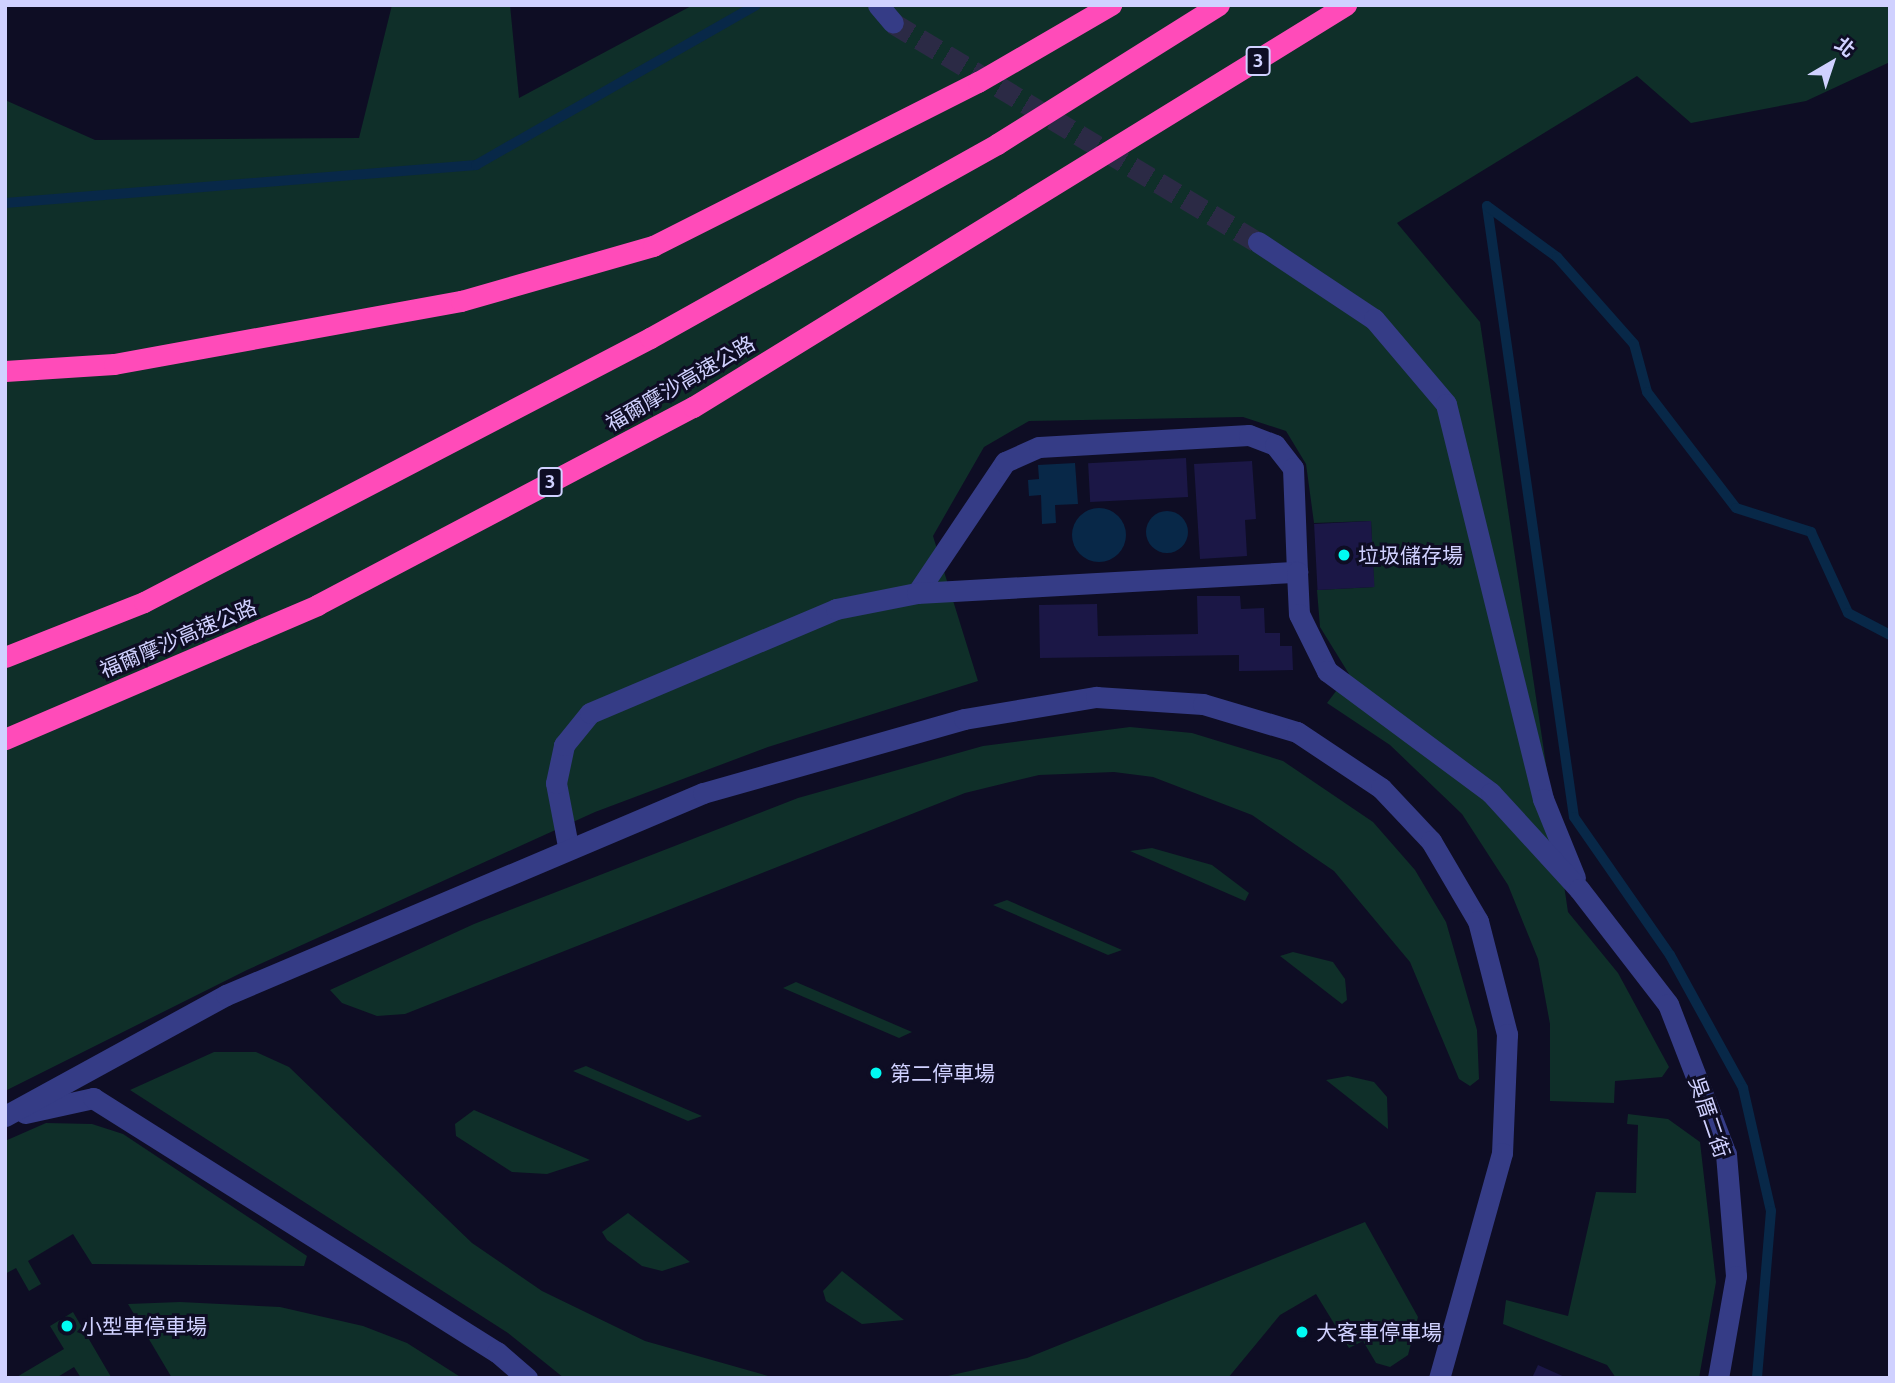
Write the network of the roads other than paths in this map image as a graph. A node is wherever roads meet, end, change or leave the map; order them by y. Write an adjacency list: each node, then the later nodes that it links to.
1 (878, 5): 5 (street)
2 (1111, 5): 7 (highway)
3 (1219, 5): 10 (highway)
4 (1346, 5): 11 (highway, 福爾摩沙高速公路 / 3)
5 (893, 23)
6 (1258, 242): 13 (street)
7 (5, 371)
8 (1297, 572): 9 (street); 9 (street); 13 (street)
9 (917, 593): 12 (street)
10 (5, 657)
11 (5, 739)
12 (568, 846): 14 (street); 16 (street)
13 (1579, 889): 17 (street, 吳厝二街)
14 (5, 1116): 15 (street)
15 (527, 1378)
16 (1439, 1378)
17 (1718, 1378)

